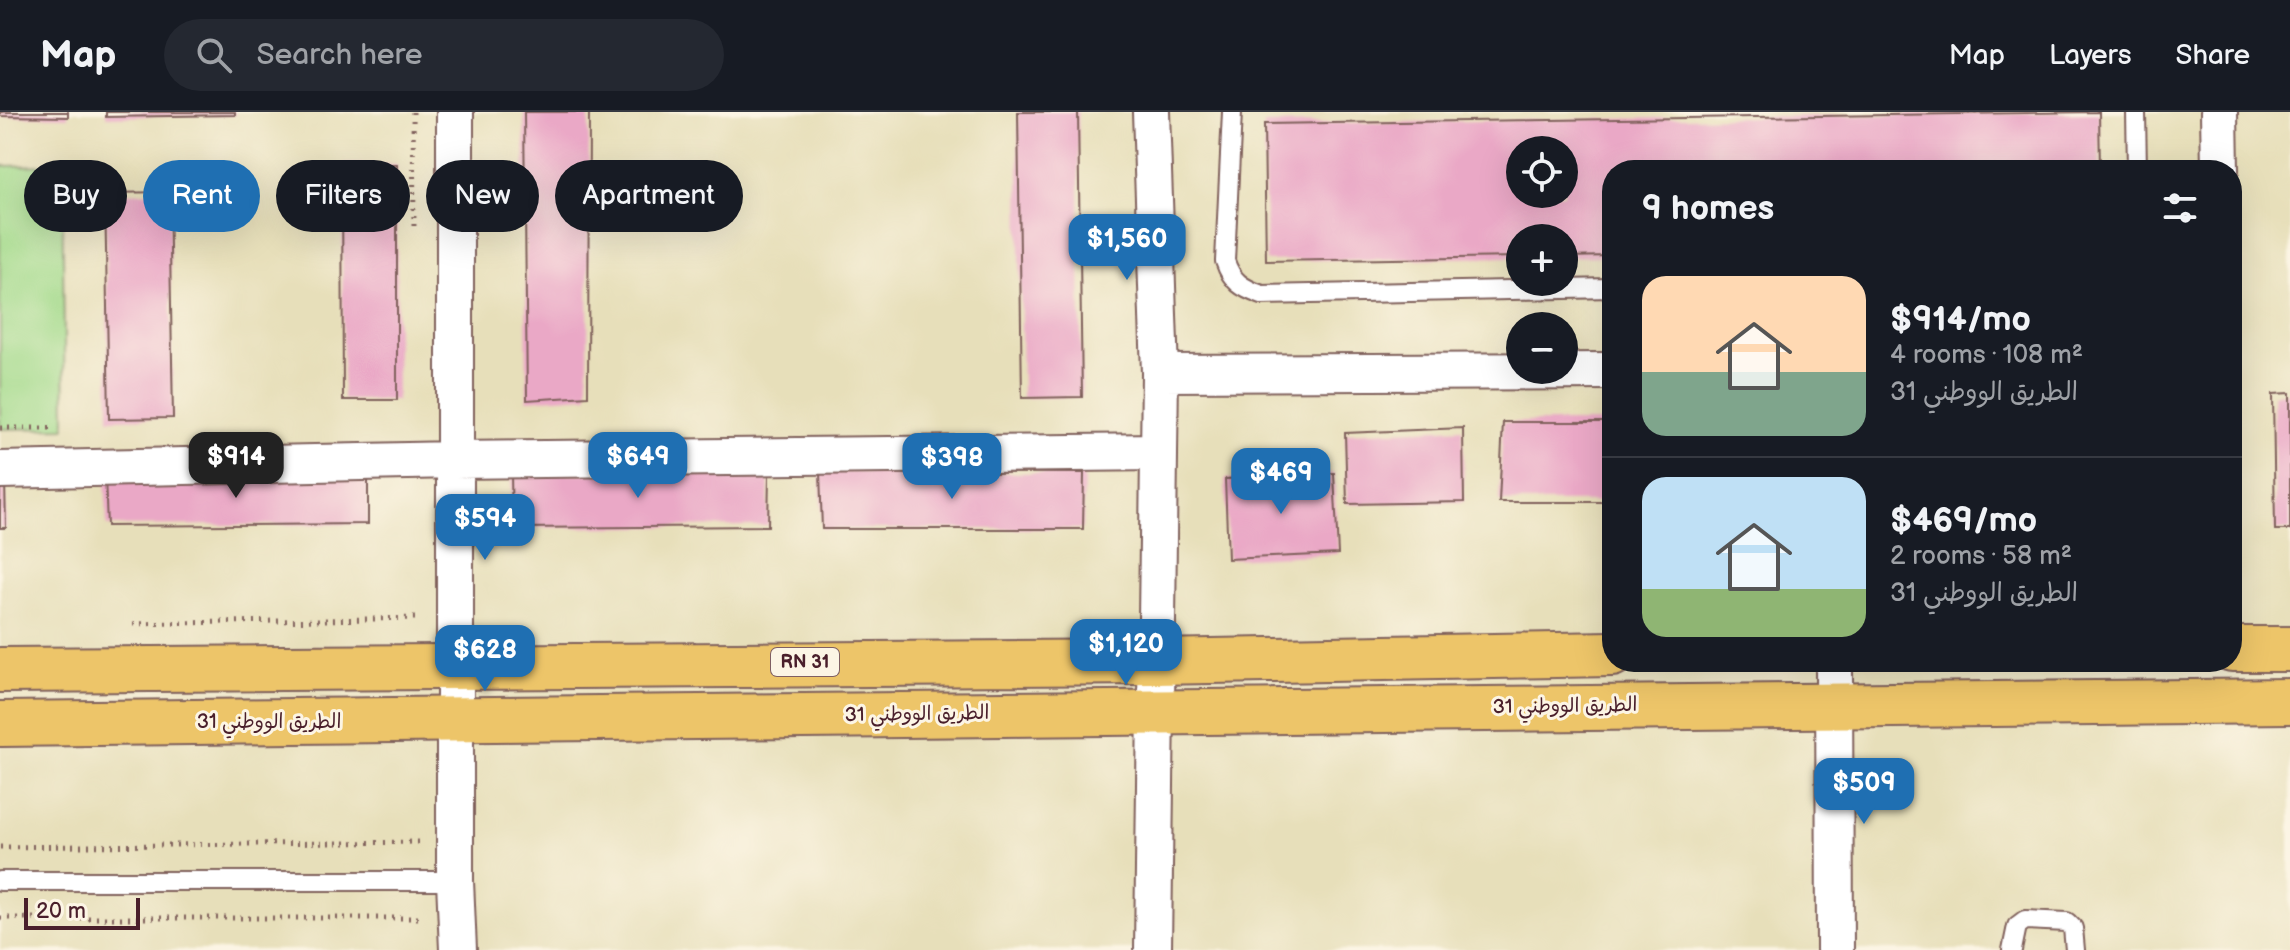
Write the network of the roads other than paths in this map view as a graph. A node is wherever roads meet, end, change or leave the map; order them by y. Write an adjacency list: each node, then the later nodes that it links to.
1 (455, 112): 12 (street)
2 (1151, 112): 10 (street)
3 (1232, 112): 8 (lane)
4 (2136, 112): 6 (lane)
5 (2219, 112): 7 (street)
6 (2137, 160)
7 (2220, 160)
8 (1602, 288)
9 (1602, 371): 10 (street)
10 (1160, 373): 11 (street)
11 (1159, 452): 12 (street); 17 (street)
12 (454, 460): 13 (street); 18 (street)
13 (0, 470)
14 (2242, 649): 15 (main road)
15 (2290, 649)
16 (1602, 654): 17 (main road, RN 31)
17 (1155, 662): 18 (main road, RN 31); 22 (street)
18 (455, 665): 19 (main road, RN 31); 23 (street)
19 (0, 670)
20 (1834, 682): 21 (main road, الطريق الووطني 31); 22 (main road, الطريق الووطني 31); 29 (street)
21 (2290, 701)
22 (1157, 710): 23 (main road, الطريق الووطني 31); 28 (street)
23 (455, 720): 24 (main road, الطريق الووطني 31); 26 (street)
24 (0, 724)
25 (0, 881): 26 (lane)
26 (455, 881): 27 (street)
27 (458, 950)
28 (1153, 950)
29 (1835, 950)
30 (2012, 950): 31 (lane)
31 (2075, 950)

